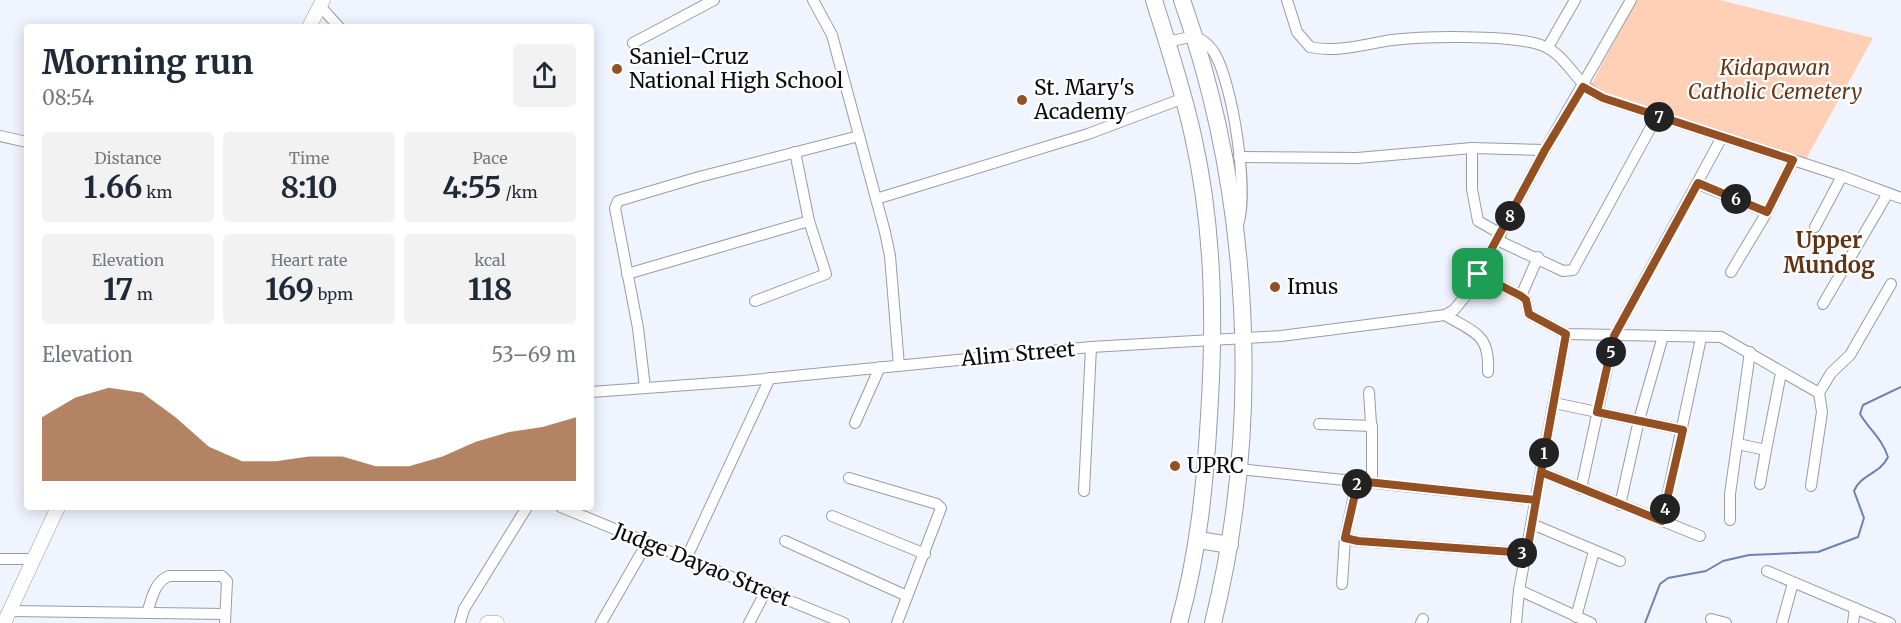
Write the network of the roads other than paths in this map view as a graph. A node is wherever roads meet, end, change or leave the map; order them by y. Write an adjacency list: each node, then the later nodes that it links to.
1 (714, 0): 13 (street)
2 (813, 0): 19 (street)
3 (1154, 0): 12 (highway)
4 (1182, 0): 11 (highway)
5 (1287, 0): 14 (street)
6 (1575, 0): 14 (street)
7 (1631, 0): 15 (street)
8 (321, 3): 9 (main road); 10 (street)
9 (310, 24)
10 (337, 24)
11 (1194, 36): 12 (street); 25 (street); 35 (highway)
12 (1167, 42): 16 (highway)
13 (633, 43)
14 (1548, 47): 15 (street)
15 (1583, 87): 17 (street); 23 (street)
16 (1184, 98): 31 (street); 51 (highway)
17 (1657, 116): 20 (street); 37 (street)
18 (0, 136): 21 (street)
19 (859, 136): 24 (street); 31 (street)
20 (1722, 137): 26 (street); 28 (street)
21 (24, 141)
22 (1472, 148): 23 (street); 25 (street); 36 (street)
23 (1545, 150): 36 (street)
24 (795, 152): 33 (street); 39 (street)
25 (1239, 157): 35 (street)
26 (1793, 160): 27 (street); 32 (street)
27 (1842, 176): 29 (street); 34 (street)
28 (1698, 183): 32 (street); 47 (street)
29 (1888, 193): 30 (street); 44 (street)
30 (1901, 198)
31 (876, 199): 54 (street)
32 (1767, 212): 38 (street)
33 (809, 221): 39 (street); 43 (street)
34 (1815, 226)
35 (1236, 234): 49 (highway)
36 (1499, 237): 37 (street); 40 (street)
37 (1538, 257): 42 (street)
38 (1731, 272)
39 (627, 274): 59 (street)
40 (1478, 274): 42 (street); 45 (street)
41 (1891, 284): 62 (street)
42 (1521, 296): 46 (street)
43 (755, 301)
44 (1822, 304)
45 (1445, 315): 49 (street, Alim Street); 56 (street)
46 (1566, 334): 47 (street); 63 (street)
47 (1614, 336): 48 (street); 64 (street)
48 (1663, 336): 50 (street); 65 (street)
49 (1242, 338): 51 (street, Alim Street); 72 (highway)
50 (1701, 338): 53 (street); 69 (street)
51 (1213, 340): 52 (street, Alim Street); 92 (highway)
52 (1091, 347): 54 (street, Alim Street); 80 (street)
53 (1750, 352): 57 (street); 70 (street)
54 (899, 366): 55 (street, Alim Street)
55 (880, 368): 58 (street, Alim Street); 66 (street)
56 (1488, 372)
57 (1781, 373): 62 (street); 71 (street)
58 (770, 378): 59 (street, Alim Street); 101 (street)
59 (645, 388): 61 (street, Alim Street)
60 (1369, 392): 68 (street)
61 (594, 393)
62 (1819, 393): 78 (street)
63 (1554, 402): 64 (street); 73 (street)
64 (1597, 412): 65 (street); 79 (street)
65 (1639, 420): 69 (street); 82 (street)
66 (855, 423)
67 (1319, 424): 68 (street)
68 (1371, 424): 76 (street)
69 (1683, 430): 88 (street)
70 (1738, 444): 71 (street); 87 (street)
71 (1766, 450): 77 (street)
72 (1239, 470): 75 (street); 95 (highway)
73 (1541, 472): 79 (street); 81 (street)
74 (849, 478): 98 (street)
75 (1358, 481): 76 (street); 91 (street)
76 (1372, 483): 81 (street)
77 (1760, 484)
78 (1811, 486)
79 (1581, 489): 82 (street)
80 (1084, 491)
81 (1536, 500): 89 (street)
82 (1620, 505): 88 (street)
83 (57, 510): 100 (main road)
84 (525, 510): 115 (street)
85 (568, 510): 94 (street, Judge Dayao Street)
86 (832, 516): 98 (street)
87 (1730, 520)
88 (1662, 521): 90 (street)
89 (1532, 524): 96 (street); 97 (street)
90 (1700, 536)
91 (1345, 538): 97 (street); 105 (street)
92 (1199, 540): 95 (highway); 122 (highway)
93 (784, 541): 108 (street)
94 (647, 543): 101 (street, Judge Dayao Street); 118 (street)
95 (1230, 546): 123 (highway)
96 (1594, 551): 102 (street); 112 (street)
97 (1527, 553): 106 (street)
98 (925, 554): 108 (street)
99 (0, 559): 100 (street)
100 (33, 559): 111 (main road)
101 (686, 559): 107 (street, Judge Dayao Street)
102 (1620, 561)
103 (1767, 572): 104 (street)
104 (1793, 583): 109 (street); 127 (street)
105 (1342, 584)
106 (1519, 590): 112 (street); 124 (street)
107 (766, 591): 119 (street); 120 (street, Judge Dayao Street)
108 (907, 596): 121 (street)
109 (1855, 608): 128 (street); 129 (street)
110 (147, 613): 111 (street); 113 (street); 113 (street)
111 (6, 617)
112 (1576, 617): 125 (street)
113 (225, 618)
114 (1711, 619): 126 (street)
115 (460, 623)
116 (488, 623): 117 (main road)
117 (497, 623)
118 (602, 623)
119 (749, 623)
120 (844, 623)
121 (897, 623)
122 (1179, 623)
123 (1213, 623)
124 (1516, 623)
125 (1591, 623)
126 (1725, 623)
127 (1782, 623)
128 (1853, 623)
129 (1890, 623)

